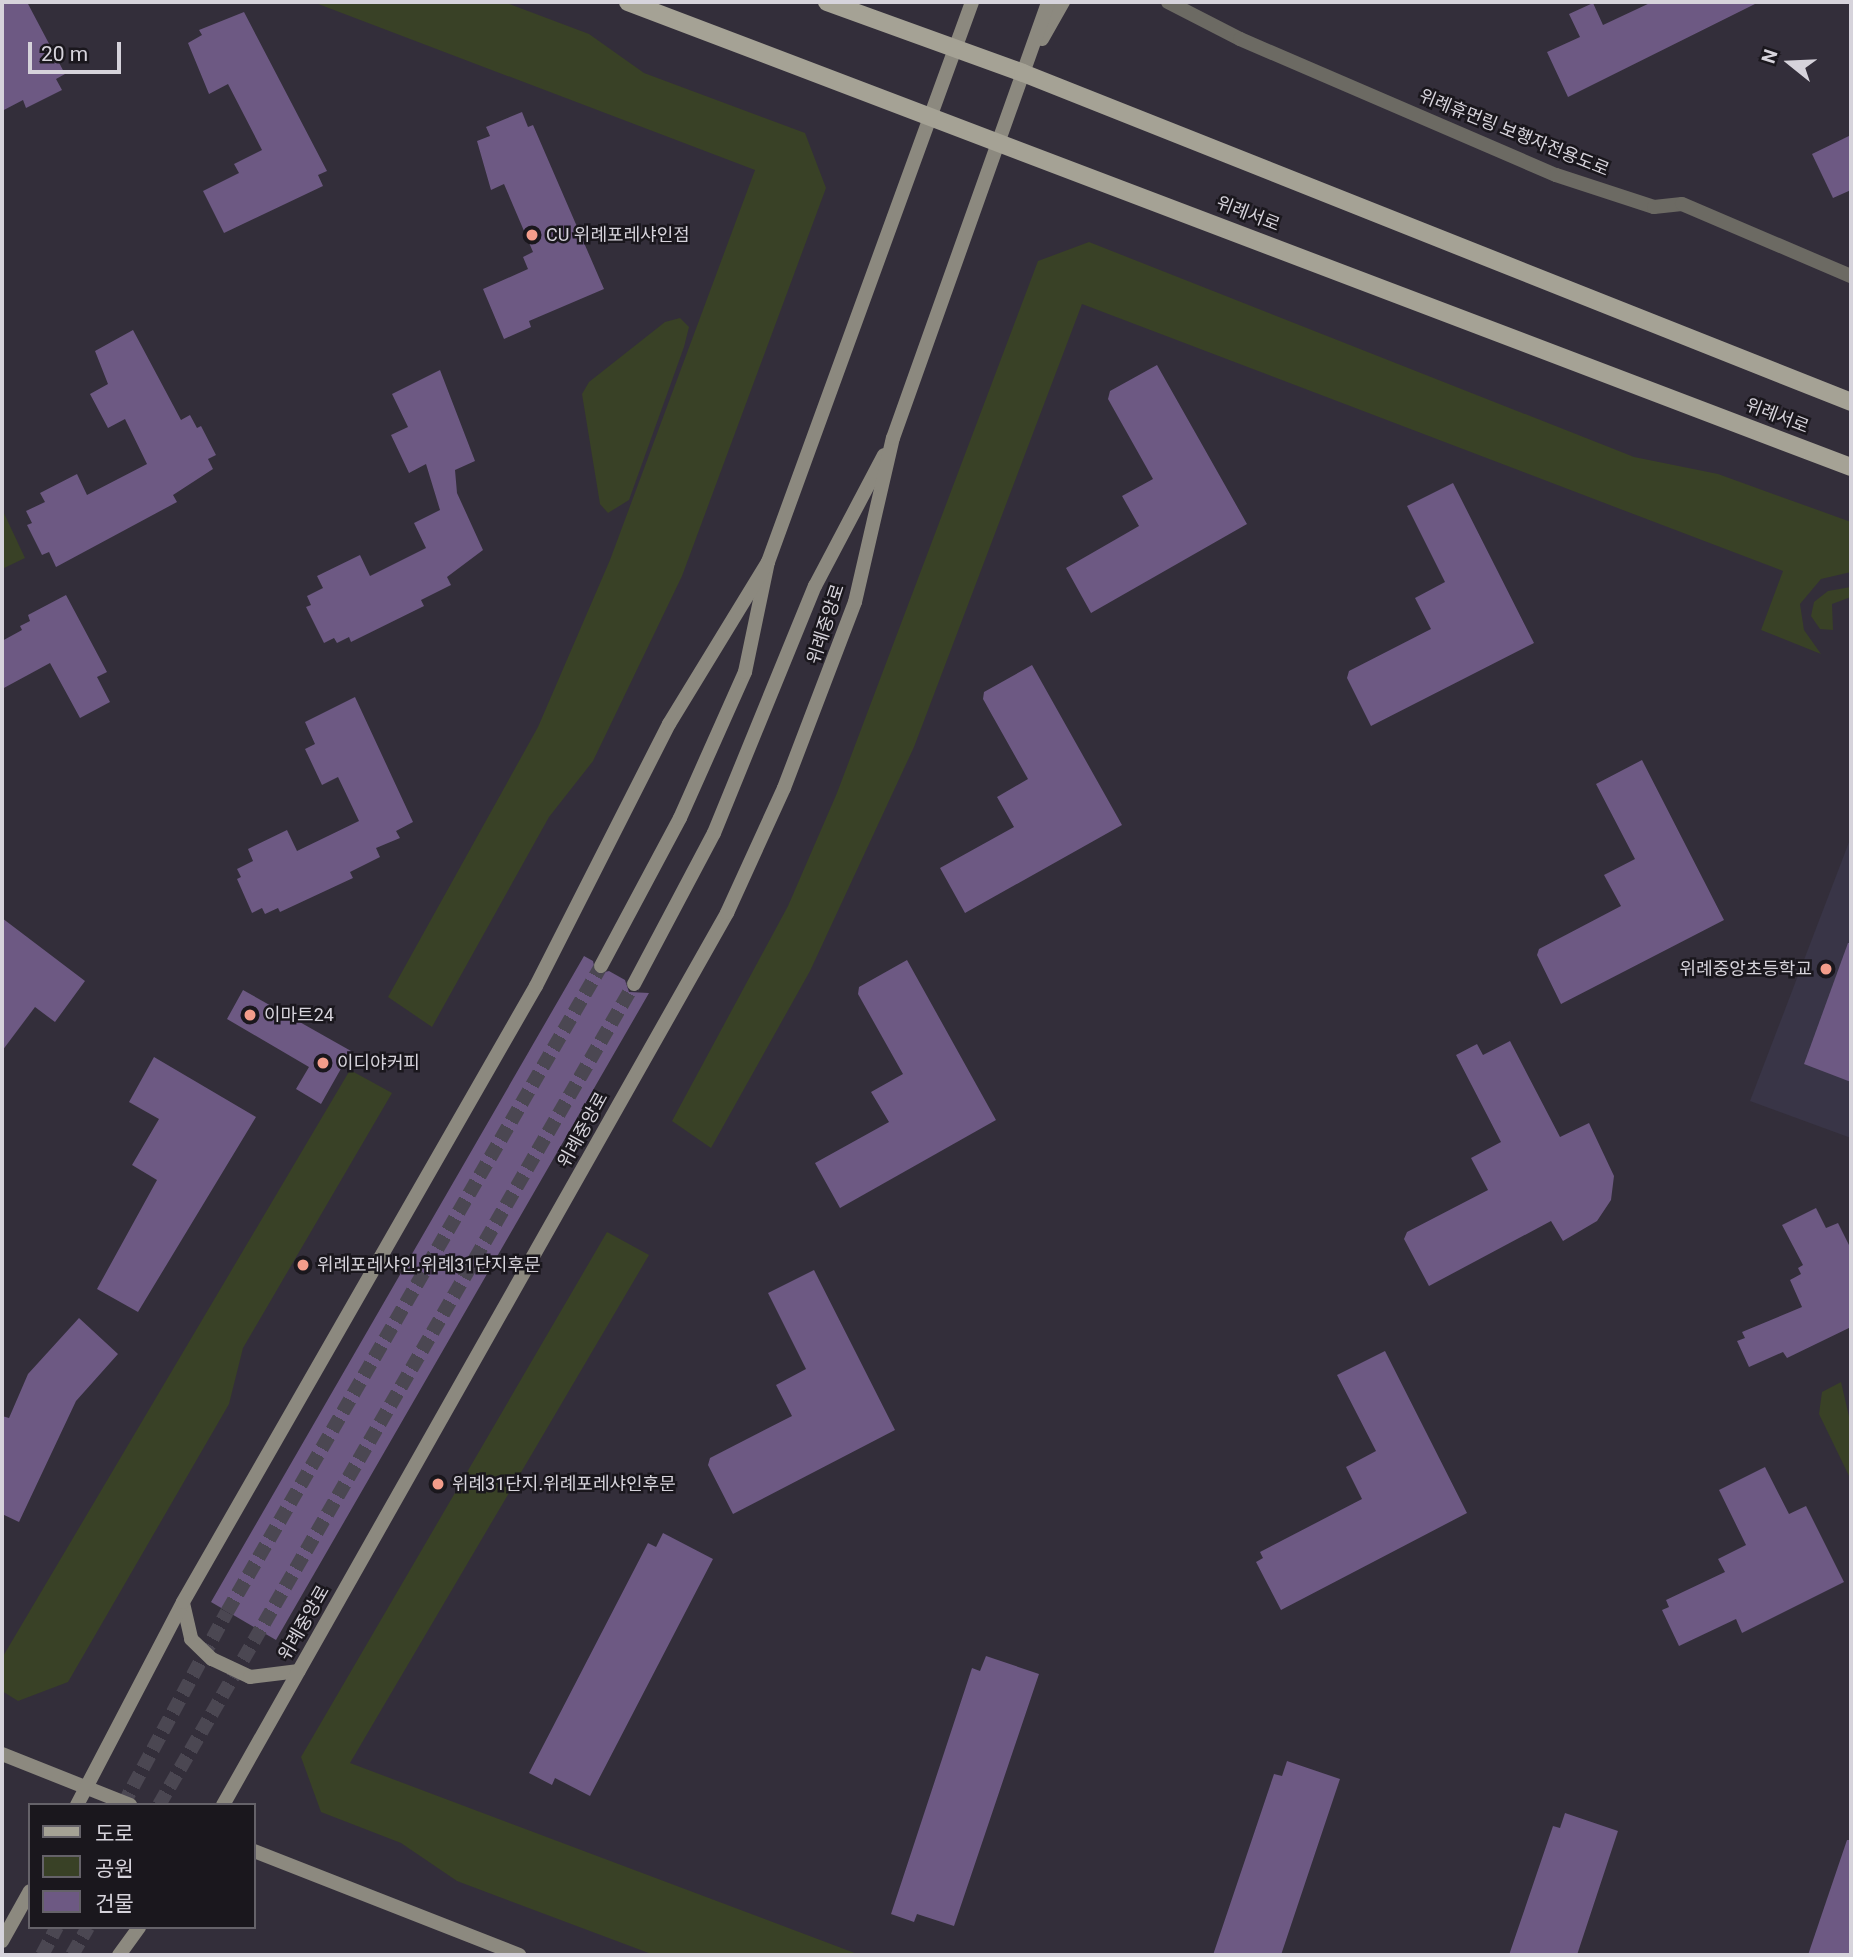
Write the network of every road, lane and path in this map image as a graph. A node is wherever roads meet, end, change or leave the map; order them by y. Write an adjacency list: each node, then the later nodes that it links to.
1 (628, 2): 10 (main road, 위례서로)
2 (827, 2): 8 (main road)
3 (972, 2): 8 (main road)
4 (983, 2): 8 (main road)
5 (1048, 2): 9 (main road, 위례중앙로)
6 (1063, 2): 9 (main road, 위례중앙로)
7 (1174, 4): 12 (street, 위례휴먼링 보행자전용도로)
8 (955, 50): 9 (main road); 10 (main road)
9 (1023, 74): 11 (main road, 위례중앙로); 13 (main road)
10 (933, 116): 11 (main road, 위례서로); 16 (main road)
11 (999, 141): 14 (main road, 위례중앙로); 15 (main road, 위례서로)
12 (1851, 276)
13 (1851, 402)
14 (893, 438): 18 (main road, 위례중앙로); 20 (main road, 위례중앙로)
15 (1851, 467)
16 (768, 562): 17 (main road); 19 (main road)
17 (601, 966)
18 (634, 984)
19 (183, 1602): 20 (main road); 22 (main road)
20 (299, 1671): 25 (main road, 위례중앙로)
21 (2, 1754): 22 (main road)
22 (86, 1788): 23 (main road); 24 (main road)
23 (78, 1803)
24 (126, 1803)
25 (224, 1803)
26 (256, 1852): 31 (main road)
27 (28, 1895): 29 (main road)
28 (138, 1929): 30 (main road)
29 (2, 1941)
30 (119, 1955)
31 (519, 1955)

